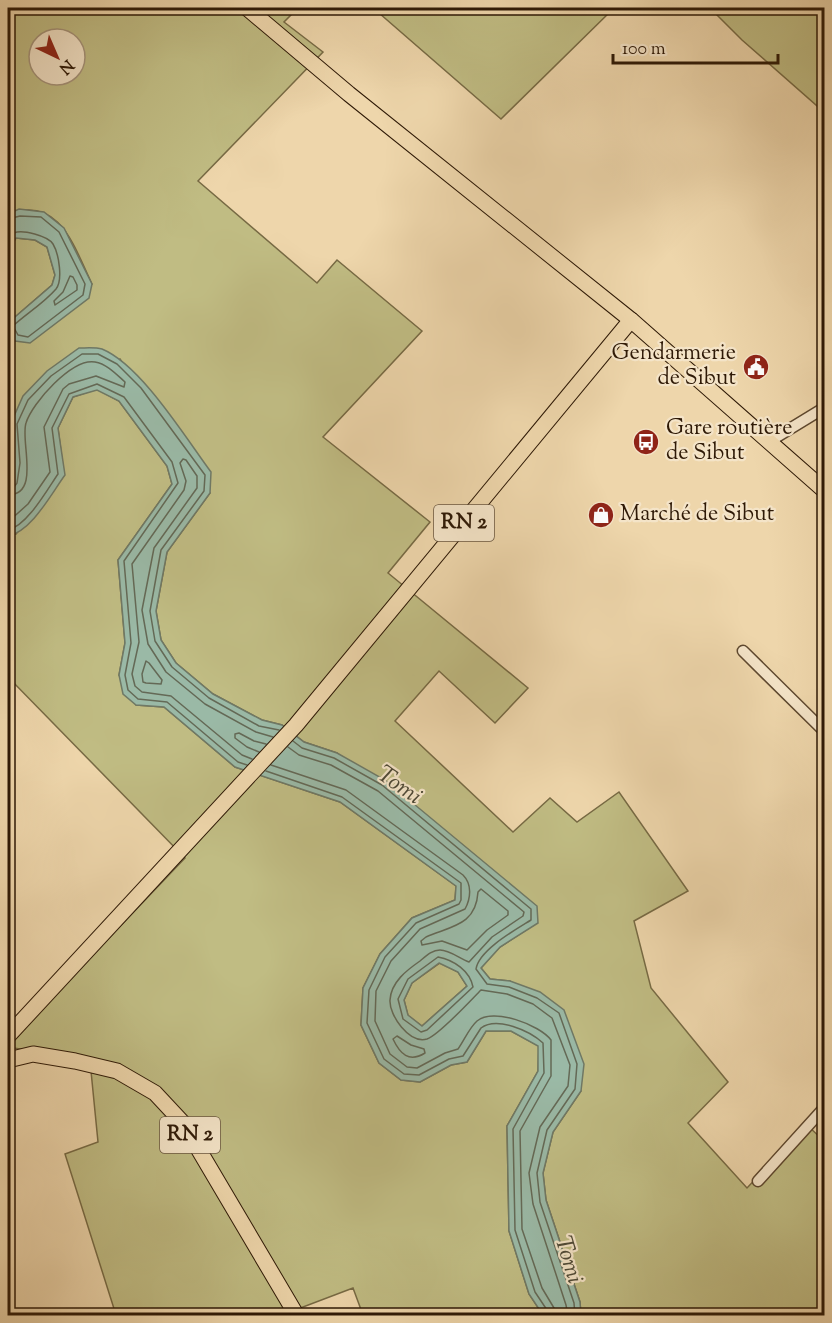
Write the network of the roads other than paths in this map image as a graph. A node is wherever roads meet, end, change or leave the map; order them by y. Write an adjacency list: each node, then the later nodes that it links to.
1 (248, 8): 2 (main road)
2 (632, 320): 4 (main road); 8 (main road, RN 2)
3 (825, 408): 4 (street)
4 (770, 441): 5 (main road)
5 (825, 490)
6 (744, 651): 7 (street)
7 (825, 731)
8 (8, 1036)
9 (8, 1060): 12 (main road, RN 2)
10 (825, 1108): 11 (street)
11 (758, 1181)
12 (297, 1316)

